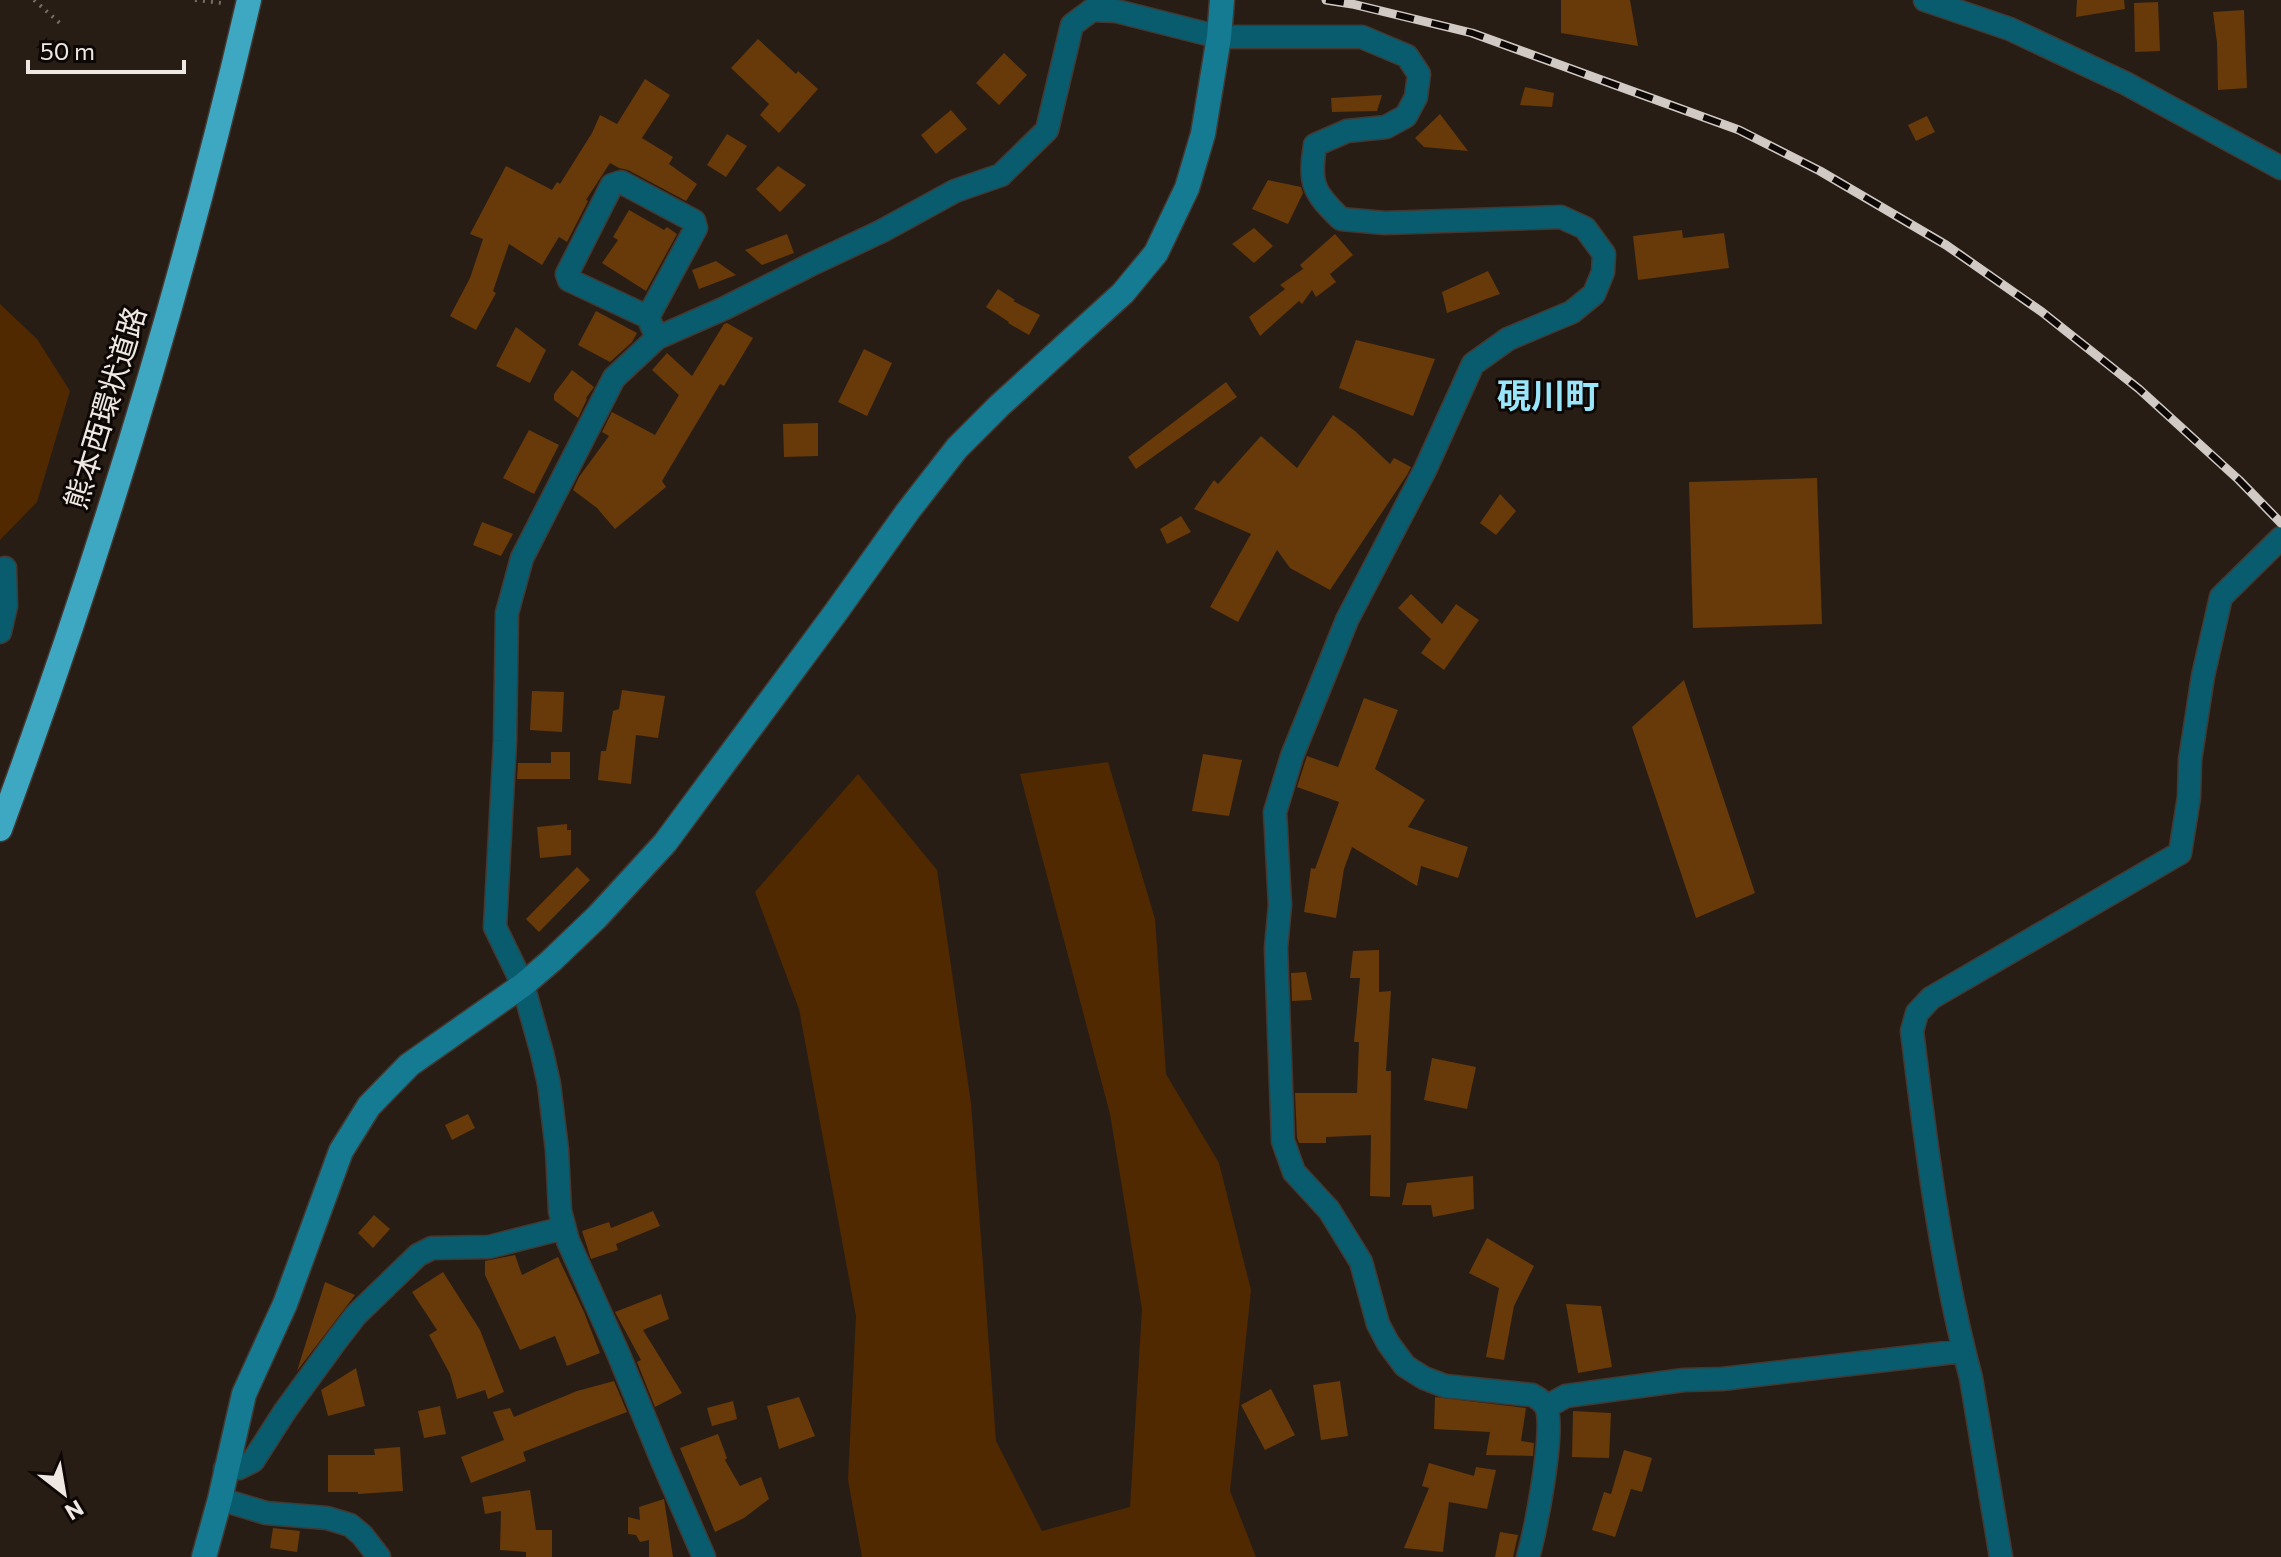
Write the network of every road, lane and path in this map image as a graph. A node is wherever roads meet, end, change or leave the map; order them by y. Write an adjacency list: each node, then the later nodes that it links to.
1 (34, 0): 7 (path)
2 (195, 0): 6 (path)
3 (249, 0): 15 (highway, 熊本西環状道路)
4 (1222, 0): 8 (street)
5 (1925, 0): 9 (street)
6 (222, 3)
7 (62, 25)
8 (1219, 37): 11 (street); 16 (street); 19 (street)
9 (2281, 168)
10 (648, 317): 10 (street); 11 (street)
11 (657, 338): 16 (street)
12 (2281, 538): 18 (street)
13 (5, 568): 14 (street)
14 (0, 632)
15 (0, 829)
16 (523, 985): 17 (street); 20 (street)
17 (564, 1228): 20 (street); 24 (street)
18 (1963, 1351): 19 (street); 26 (street)
19 (1546, 1407): 25 (street)
20 (225, 1469): 21 (street)
21 (220, 1499): 22 (street); 23 (street)
22 (204, 1557)
23 (379, 1557)
24 (704, 1557)
25 (1528, 1557)
26 (2001, 1557)

